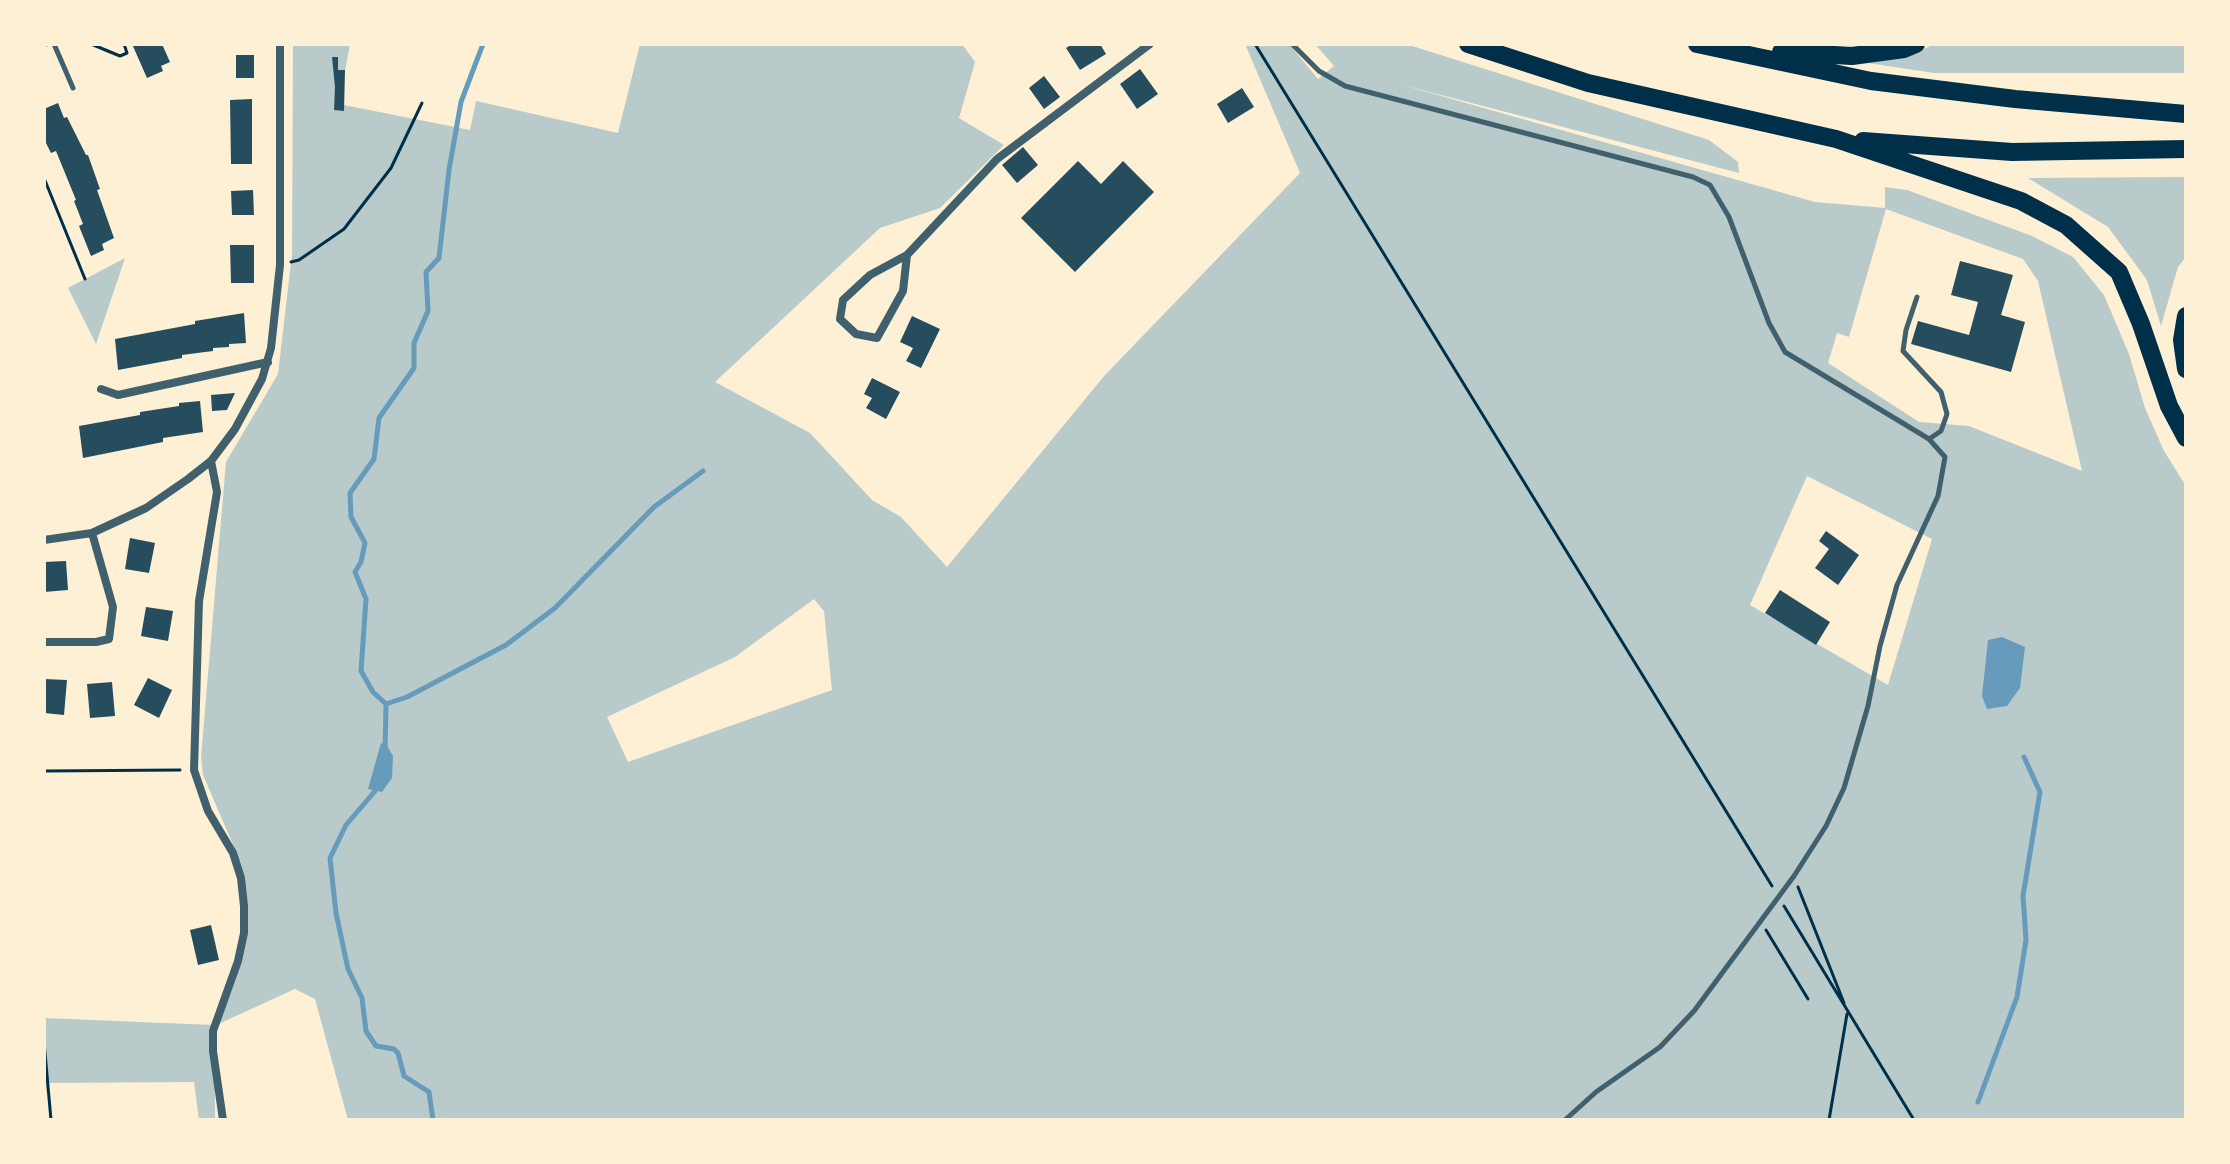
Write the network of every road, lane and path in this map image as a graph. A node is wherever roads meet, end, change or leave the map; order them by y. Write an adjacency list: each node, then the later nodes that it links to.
1 (54, 44): 11 (lane)
2 (91, 44): 3 (path)
3 (124, 44)
4 (280, 44): 18 (street)
5 (1150, 44): 17 (street)
6 (1255, 44): 34 (path)
7 (1292, 44): 26 (lane)
8 (1468, 44): 14 (highway)
9 (1916, 44): 10 (highway)
10 (1700, 45): 13 (highway)
11 (73, 88)
12 (422, 103): 18 (path)
13 (2186, 114)
14 (1836, 139): 15 (highway); 25 (highway)
15 (2186, 149)
16 (44, 178): 19 (path)
17 (907, 255): 17 (street)
18 (280, 265): 22 (street)
19 (85, 279)
20 (1917, 297): 26 (lane)
21 (2186, 316): 23 (highway)
22 (268, 362): 24 (street); 27 (street)
23 (2186, 369)
24 (101, 389)
25 (2186, 438)
26 (1929, 439): 33 (lane)
27 (211, 461): 28 (street); 31 (street)
28 (92, 533): 29 (street); 30 (street)
29 (44, 540)
30 (44, 642)
31 (194, 770): 32 (path); 42 (street)
32 (44, 771)
33 (1794, 876): 36 (lane); 38 (path)
34 (1775, 892)
35 (1783, 905): 38 (path)
36 (1761, 922): 37 (path); 43 (lane)
37 (1808, 999)
38 (1847, 1012): 40 (path); 44 (path)
39 (44, 1042): 41 (path)
40 (1829, 1118)
41 (51, 1120)
42 (223, 1120)
43 (1565, 1120)
44 (1914, 1120)

